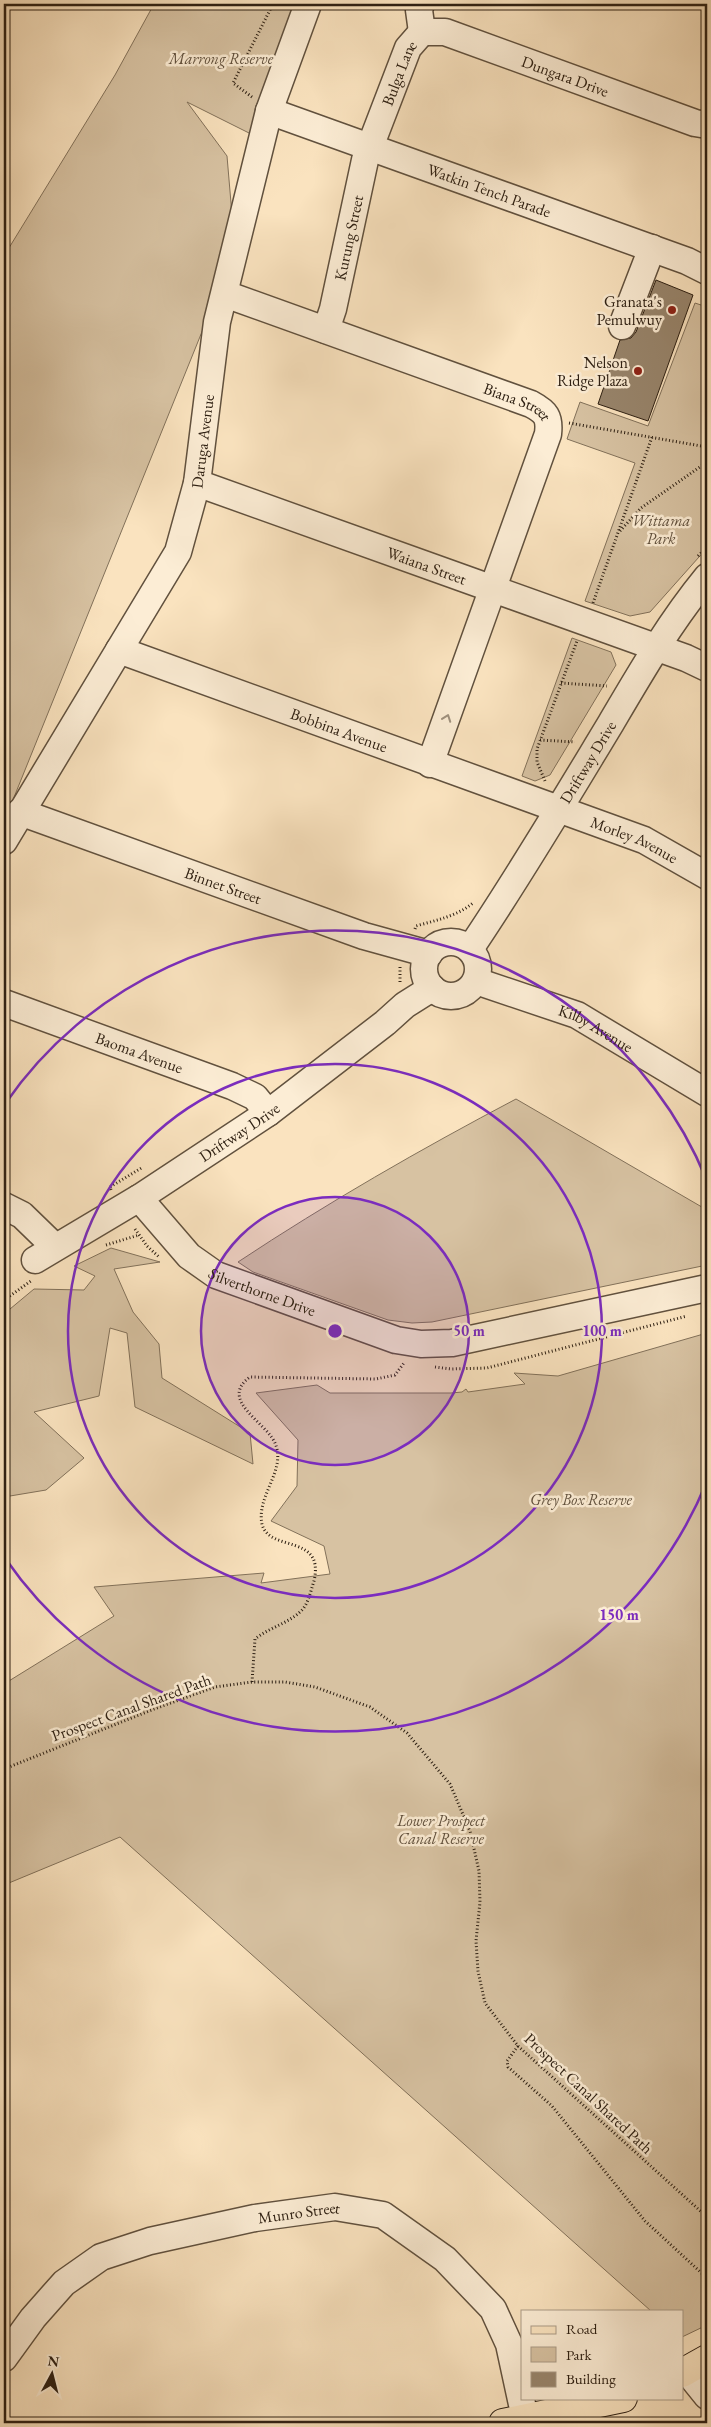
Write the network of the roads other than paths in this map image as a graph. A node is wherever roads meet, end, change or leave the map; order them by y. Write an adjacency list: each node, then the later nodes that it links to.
1 (308, 4): 4 (street, Daruga Avenue)
2 (421, 4): 3 (street, Bulga Lane)
3 (422, 32): 5 (street, Dungara Drive); 6 (street, Bulga Lane)
4 (266, 103): 6 (street, Watkin Tench Parade); 10 (street, Daruga Avenue)
5 (707, 125)
6 (373, 140): 7 (street, Watkin Tench Parade); 8 (street, Watkin Tench Parade); 12 (street, Kurung Street)
7 (652, 248): 9 (street, Watkin Tench Parade); 11 (street)
8 (707, 252)
9 (707, 271)
10 (225, 294): 12 (street, Biana Street); 13 (street, Daruga Avenue)
11 (622, 326)
12 (326, 330): 15 (street, Biana Street)
13 (197, 484): 15 (street, Waiana Street); 17 (street, Daruga Avenue)
14 (707, 577): 16 (street, Driftway Drive)
15 (492, 587): 16 (street, Waiana Street); 19 (street, Biana Street, one-way to 15)
16 (656, 647): 18 (street, Waiana Street); 20 (street, Driftway Drive)
17 (119, 650): 19 (street, Bobbina Avenue); 21 (street, Daruga Avenue)
18 (707, 668)
19 (430, 764): 20 (street, Bobbina Avenue)
20 (558, 809): 23 (street, Morley Avenue); 24 (street, Driftway Drive)
21 (20, 812): 22 (street, Daruga Avenue); 25 (street, Binnet Street)
22 (4, 841)
23 (707, 876)
24 (470, 948): 25 (street); 26 (street)
25 (429, 954): 27 (street)
26 (476, 981): 27 (street); 29 (street, Kilby Avenue)
27 (432, 988): 30 (street, Driftway Drive)
28 (4, 1003): 30 (street, Baoma Avenue)
29 (707, 1093)
30 (268, 1113): 31 (street, Driftway Drive)
31 (139, 1198): 32 (street, Driftway Drive); 33 (street, Silverthorne Drive)
32 (4, 1206)
33 (707, 1288)
34 (4, 2358): 38 (street, Munro Street)
35 (692, 2367): 36 (street)
36 (707, 2396)
37 (614, 2400): 38 (main road)
38 (514, 2421)

